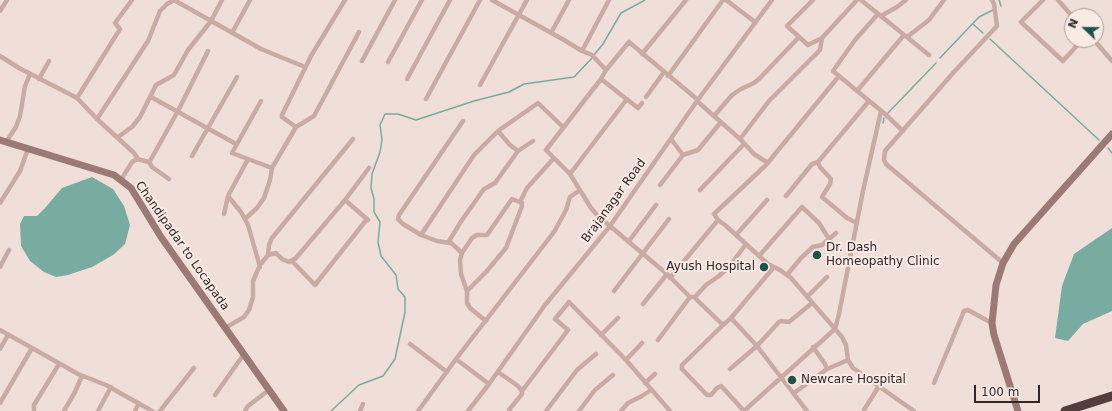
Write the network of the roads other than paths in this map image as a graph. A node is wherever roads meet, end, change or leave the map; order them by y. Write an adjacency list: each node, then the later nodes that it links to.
1 (7, 0): 27 (street)
2 (132, 0): 63 (street)
3 (174, 0): 30 (street); 73 (street)
4 (222, 0): 30 (street)
5 (250, 0): 33 (street)
6 (345, 0): 49 (street)
7 (395, 0): 46 (street)
8 (422, 0): 47 (street)
9 (450, 0): 57 (street)
10 (480, 0): 64 (street)
11 (492, 0): 28 (street)
12 (527, 0): 28 (street)
13 (569, 0): 34 (street)
14 (609, 0): 41 (street)
15 (686, 0): 42 (street)
16 (724, 0): 31 (street); 53 (street)
17 (772, 0): 31 (street, Brajanagar Road)
18 (813, 0): 36 (street)
19 (857, 0): 37 (street)
20 (861, 0): 29 (street)
21 (906, 0): 29 (street)
22 (944, 0): 35 (street)
23 (992, 0): 80 (street)
24 (1043, 0): 38 (street)
25 (1058, 0): 26 (street)
26 (1065, 8)
27 (0, 11)
28 (519, 15): 34 (street); 59 (street)
29 (880, 15): 35 (street); 54 (street)
30 (211, 21): 33 (street); 61 (street)
31 (755, 22): 67 (street, Brajanagar Road)
32 (360, 32): 76 (street)
33 (232, 33): 49 (street)
34 (551, 33): 41 (street)
35 (906, 36): 43 (street); 60 (street)
36 (799, 37): 37 (street); 72 (street)
37 (822, 38): 85 (street)
38 (1075, 48)
39 (1101, 48): 48 (street)
40 (208, 51): 70 (street)
41 (582, 51): 50 (street)
42 (642, 54): 50 (street); 51 (street)
43 (929, 55)
44 (0, 56): 52 (street)
45 (49, 61): 56 (street)
46 (362, 61)
47 (388, 62)
48 (1112, 62)
49 (305, 67): 76 (street)
50 (606, 70): 58 (street)
51 (664, 72): 53 (street); 62 (street)
52 (30, 74): 56 (street); 86 (street)
53 (668, 76): 67 (street)
54 (839, 76): 60 (street); 100 (street)
55 (236, 77): 78 (street)
56 (39, 79): 63 (street)
57 (407, 79)
58 (601, 79): 65 (street); 77 (street)
59 (480, 85)
60 (857, 91): 68 (street)
61 (151, 97): 70 (street); 82 (street)
62 (646, 97)
63 (77, 98): 73 (street)
64 (426, 99)
65 (627, 99): 69 (street); 103 (street)
66 (261, 101): 89 (street)
67 (698, 101): 72 (street); 84 (street, Brajanagar Road)
68 (869, 101): 71 (street); 99 (street)
69 (642, 103)
70 (178, 111): 78 (street); 98 (street)
71 (882, 111): 80 (street); 120 (street)
72 (714, 116): 75 (street)
73 (97, 119): 82 (street)
74 (463, 121): 123 (street)
75 (721, 122): 85 (street); 93 (street)
76 (296, 127): 101 (street)
77 (563, 127): 79 (street); 95 (street)
78 (208, 128): 89 (street); 94 (street)
79 (498, 131): 92 (street); 123 (street)
80 (903, 131): 135 (street)
81 (1112, 134): 88 (street)
82 (118, 137): 96 (street)
83 (353, 139): 132 (street)
84 (671, 139): 93 (street); 121 (street, Brajanagar Road)
85 (740, 139): 90 (street)
86 (3, 141): 91 (street, Chandipadar to Locapada)
87 (533, 141): 92 (street)
88 (1109, 141): 135 (street)
89 (236, 144): 97 (street)
90 (744, 144): 100 (street); 108 (street)
91 (28, 148): 105 (street, Chandipadar to Locapada); 113 (street)
92 (518, 151): 127 (street)
93 (683, 155): 106 (street)
94 (192, 156)
95 (554, 158): 103 (street); 114 (street)
96 (138, 159): 98 (street); 105 (street)
97 (248, 159): 101 (street); 109 (street)
98 (149, 162): 104 (street)
99 (818, 162): 110 (street); 120 (street)
100 (768, 163): 119 (street)
101 (272, 168): 117 (street)
102 (368, 168): 111 (street)
103 (570, 174): 107 (street)
104 (169, 179)
105 (121, 180): 153 (street, Chandipadar to Locapada)
106 (660, 185)
107 (580, 190): 121 (street); 150 (street)
108 (700, 190)
109 (228, 196): 116 (street); 117 (street)
110 (786, 196)
111 (345, 200): 134 (street); 134 (street)
112 (767, 200): 124 (street)
113 (0, 203)
114 (522, 203): 130 (street); 142 (street)
115 (656, 205): 126 (street)
116 (224, 214)
117 (245, 219): 137 (street)
118 (669, 220): 131 (street)
119 (718, 220): 124 (street); 140 (street)
120 (857, 223): 154 (street)
121 (610, 226): 126 (street); 175 (street, Brajanagar Road)
122 (836, 233): 125 (street)
123 (421, 235): 127 (street)
124 (736, 235): 128 (street)
125 (829, 239): 133 (street); 139 (street)
126 (629, 241): 131 (street)
127 (450, 243): 130 (street)
128 (746, 244): 133 (street); 144 (street)
129 (9, 250): 136 (street)
130 (462, 253): 142 (street)
131 (643, 253): 140 (street); 143 (street)
132 (268, 255): 134 (street); 137 (street)
133 (759, 256): 138 (street)
134 (292, 261)
135 (1003, 263): 151 (street)
136 (0, 267)
137 (260, 267): 153 (street)
138 (774, 268): 139 (street); 149 (street)
139 (787, 274): 145 (street)
140 (668, 276): 144 (street); 147 (street)
141 (827, 277): 145 (street)
142 (467, 291): 150 (street)
143 (614, 291)
144 (692, 297): 152 (street); 158 (street)
145 (807, 297): 146 (street)
146 (812, 303): 154 (street); 161 (street)
147 (644, 304)
148 (618, 318): 157 (street)
149 (731, 318): 152 (street); 161 (street)
150 (486, 321): 167 (street)
151 (992, 323): 181 (street); 214 (street)
152 (723, 325): 179 (street)
153 (226, 328): 165 (street, Chandipadar to Locapada)
154 (835, 329): 162 (street); 169 (street)
155 (0, 330): 156 (street)
156 (8, 335): 163 (street); 164 (street)
157 (601, 335): 168 (street); 187 (street)
158 (658, 340)
159 (642, 343): 168 (street)
160 (410, 344): 174 (street)
161 (756, 346): 172 (street); 179 (street)
162 (813, 347): 173 (street); 179 (street)
163 (32, 348): 170 (street); 191 (street)
164 (0, 349)
165 (244, 354): 185 (street, Chandipadar to Locapada); 189 (street)
166 (596, 354): 209 (street)
167 (456, 359): 174 (street); 182 (street)
168 (626, 360): 180 (street)
169 (848, 360): 173 (street); 183 (street)
170 (59, 364): 178 (street); 197 (street)
171 (194, 368): 202 (street)
172 (730, 369)
173 (827, 369): 188 (street)
174 (447, 372): 206 (street)
175 (498, 372): 182 (street, Brajanagar Road); 187 (street)
176 (655, 374): 180 (street)
177 (613, 375): 210 (street)
178 (82, 376): 184 (street); 198 (street)
179 (781, 376): 188 (street)
180 (645, 383): 186 (street)
181 (934, 383)
182 (489, 384): 207 (street, Brajanagar Road)
183 (878, 386): 194 (street); 196 (street)
184 (111, 387): 192 (street); 199 (street)
185 (269, 390): 203 (street); 204 (street, Chandipadar to Locapada)
186 (651, 390): 211 (street); 212 (street)
187 (522, 391): 208 (street)
188 (794, 393): 195 (street)
189 (215, 395)
190 (1112, 396): 215 (highway)
191 (0, 403)
192 (139, 403): 200 (street); 201 (street)
193 (363, 404): 205 (street)
194 (908, 409): 213 (street)
195 (806, 410)
196 (864, 410)
197 (34, 411)
198 (64, 411)
199 (98, 411)
200 (135, 411)
201 (152, 411)
202 (160, 411)
203 (245, 411)
204 (284, 411)
205 (360, 411)
206 (418, 411)
207 (468, 411)
208 (509, 411)
209 (546, 411)
210 (579, 411)
211 (621, 411)
212 (670, 411)
213 (914, 411)
214 (1018, 411)
215 (1065, 411)

